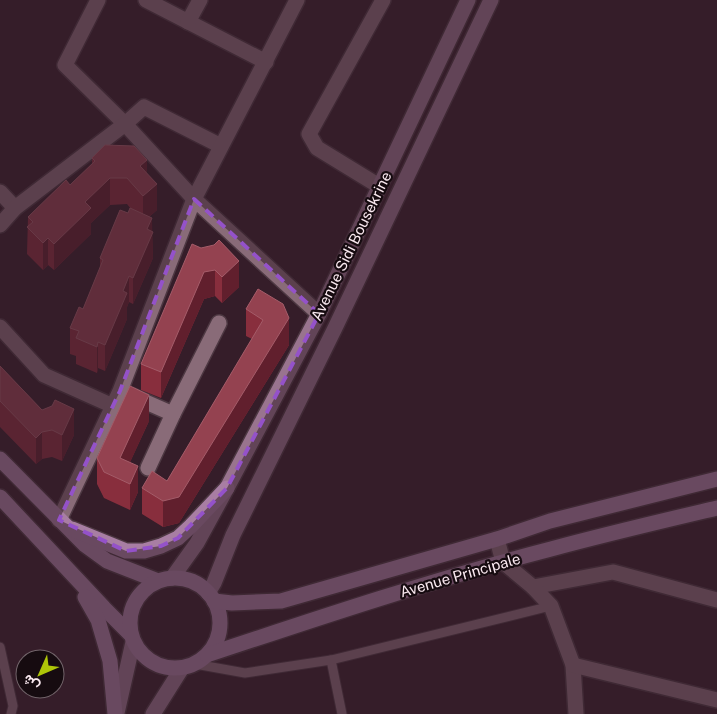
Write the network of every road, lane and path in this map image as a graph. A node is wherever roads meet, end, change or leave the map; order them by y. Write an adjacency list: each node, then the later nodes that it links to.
1 (98, 0): 10 (street)
2 (146, 0): 8 (street)
3 (200, 0): 8 (street)
4 (297, 0): 9 (street)
5 (383, 0): 12 (street)
6 (468, 0): 12 (main road, Avenue Sidi Bousekrine)
7 (491, 0): 35 (main road)
8 (188, 22): 9 (street)
9 (266, 62): 11 (street)
10 (125, 124): 11 (street); 14 (street); 15 (street)
11 (221, 146): 14 (street)
12 (380, 186): 17 (main road, Avenue Sidi Bousekrine)
13 (0, 192): 15 (street)
14 (194, 199): 17 (street); 20 (street)
15 (15, 208): 16 (street)
16 (0, 225)
17 (318, 314): 26 (main road, Avenue Sidi Bousekrine)
18 (219, 323): 22 (street)
19 (0, 327): 21 (street)
20 (120, 391): 21 (street); 22 (street)
21 (113, 406): 29 (street)
22 (173, 414): 24 (street)
23 (0, 459): 29 (main road)
24 (148, 468)
25 (717, 479): 30 (main road, Avenue Principale)
26 (227, 488): 29 (main road); 33 (main road)
27 (0, 497): 32 (main road)
28 (717, 508): 31 (main road, Avenue Principale)
29 (62, 523): 33 (main road)
30 (497, 539): 31 (street); 35 (main road, Avenue Principale)
31 (503, 562): 34 (street); 41 (main road, Avenue Principale)
32 (74, 576): 38 (main road); 45 (main road)
33 (165, 580): 35 (main road); 38 (main road)
34 (533, 587): 36 (street); 37 (street)
35 (211, 597): 41 (main road)
36 (717, 600)
37 (551, 606): 40 (lane); 42 (street)
38 (132, 638): 41 (main road); 45 (main road)
39 (0, 646): 44 (lane)
40 (331, 660): 41 (lane); 47 (lane)
41 (195, 662): 46 (main road)
42 (573, 665): 43 (street); 48 (street)
43 (717, 700)
44 (11, 714)
45 (116, 714)
46 (153, 714)
47 (342, 714)
48 (576, 714)

